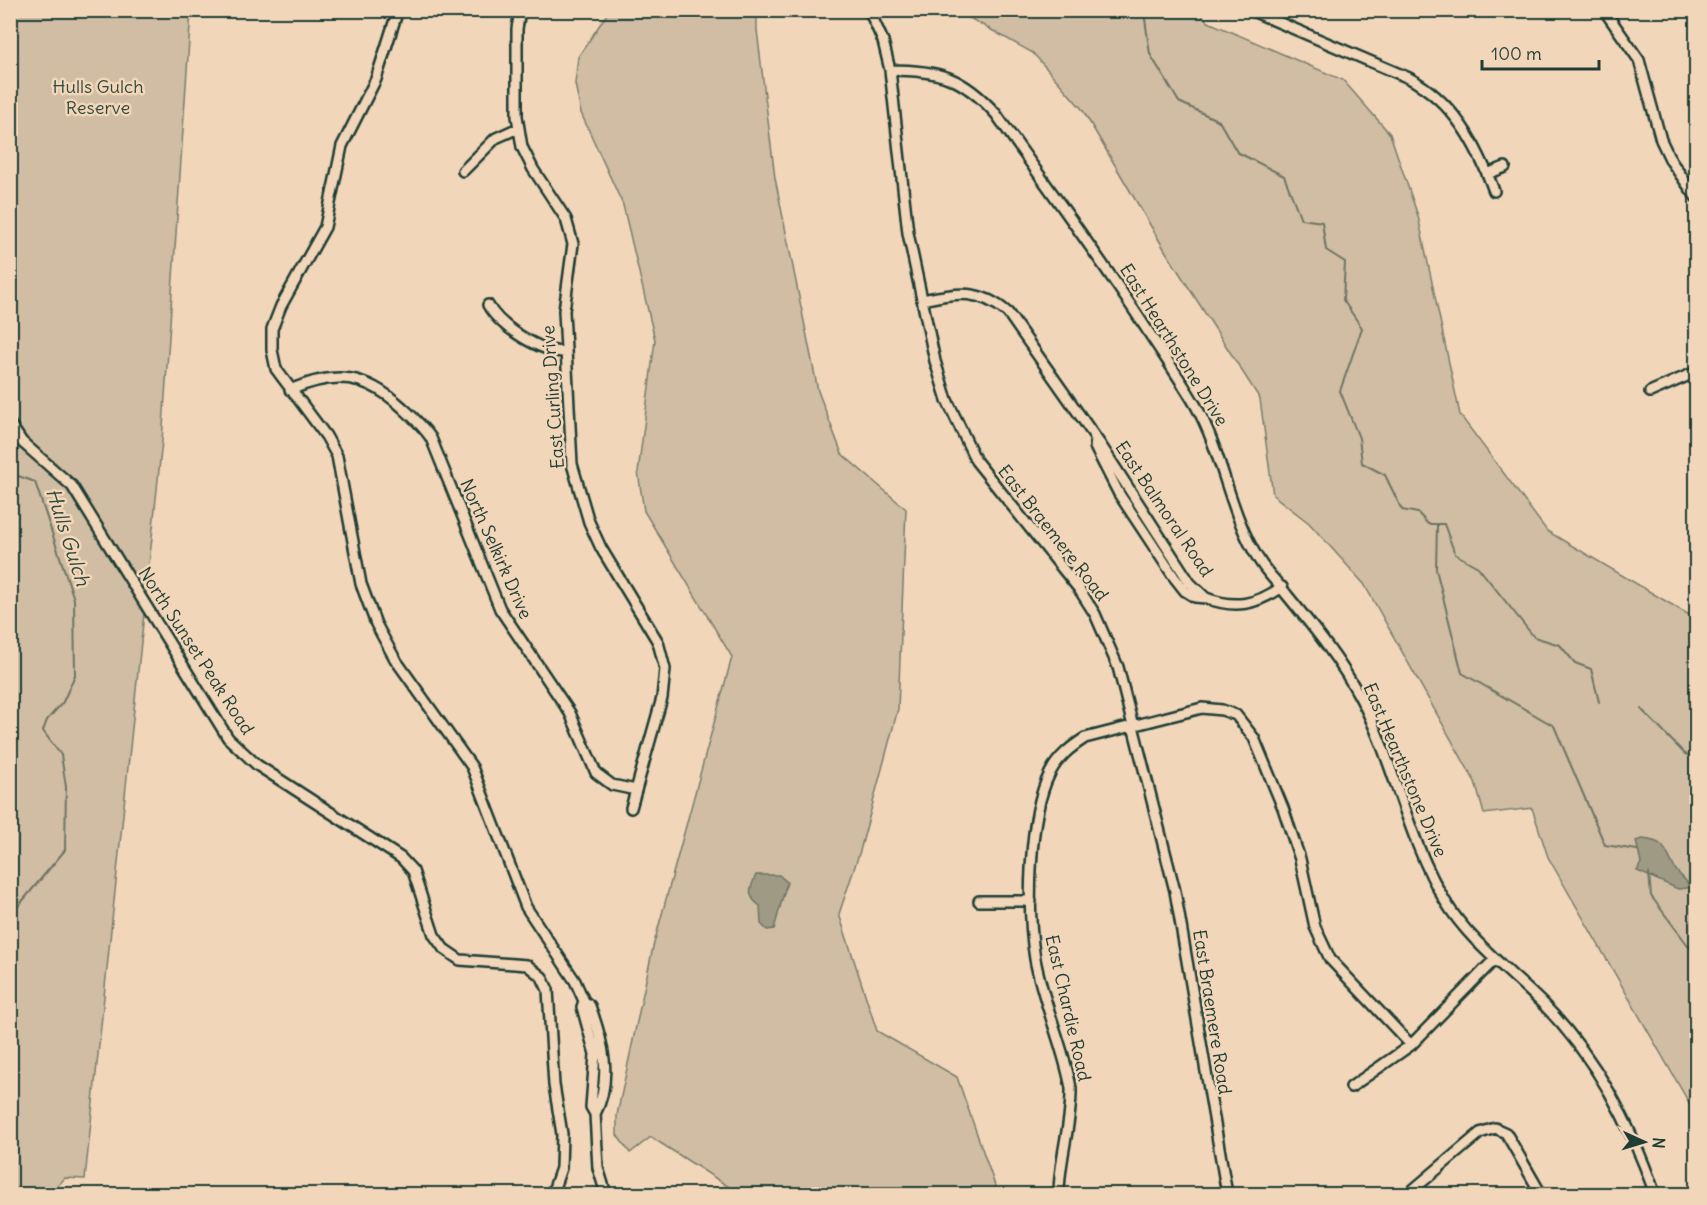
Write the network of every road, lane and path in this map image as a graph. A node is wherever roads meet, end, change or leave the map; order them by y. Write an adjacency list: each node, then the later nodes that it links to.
1 (398, 10): 17 (street)
2 (520, 10): 7 (street, East Curling Drive)
3 (869, 10): 6 (street, East Braemere Road)
4 (1250, 10): 10 (street)
5 (1604, 10): 12 (street)
6 (890, 70): 13 (street, East Braemere Road); 20 (street, East Hearthstone Drive)
7 (518, 128): 9 (street); 15 (street, East Curling Drive)
8 (1504, 167): 10 (street)
9 (463, 171)
10 (1487, 174): 11 (street)
11 (1494, 191)
12 (1696, 197)
13 (922, 300): 20 (street, East Balmoral Road); 21 (street, East Braemere Road)
14 (488, 305): 15 (street)
15 (565, 352): 22 (street, East Curling Drive)
16 (1696, 372): 18 (street)
17 (290, 390): 22 (street, North Selkirk Drive); 30 (street)
18 (1650, 392)
19 (10, 424): 29 (street, North Sunset Peak Road)
20 (1282, 587): 26 (street, East Hearthstone Drive)
21 (1134, 726): 25 (street, East Chardie Road); 27 (street, East Chardie Road); 32 (street, East Braemere Road)
22 (636, 790): 23 (street, East Curling Drive)
23 (631, 808)
24 (979, 901): 25 (street)
25 (1031, 901): 31 (street, East Chardie Road)
26 (1495, 958): 27 (street); 35 (street, East Hearthstone Drive)
27 (1411, 1046): 28 (street)
28 (1351, 1087)
29 (552, 1194)
30 (606, 1194)
31 (1059, 1194)
32 (1227, 1194)
33 (1408, 1194): 34 (street)
34 (1541, 1194)
35 (1655, 1194)

